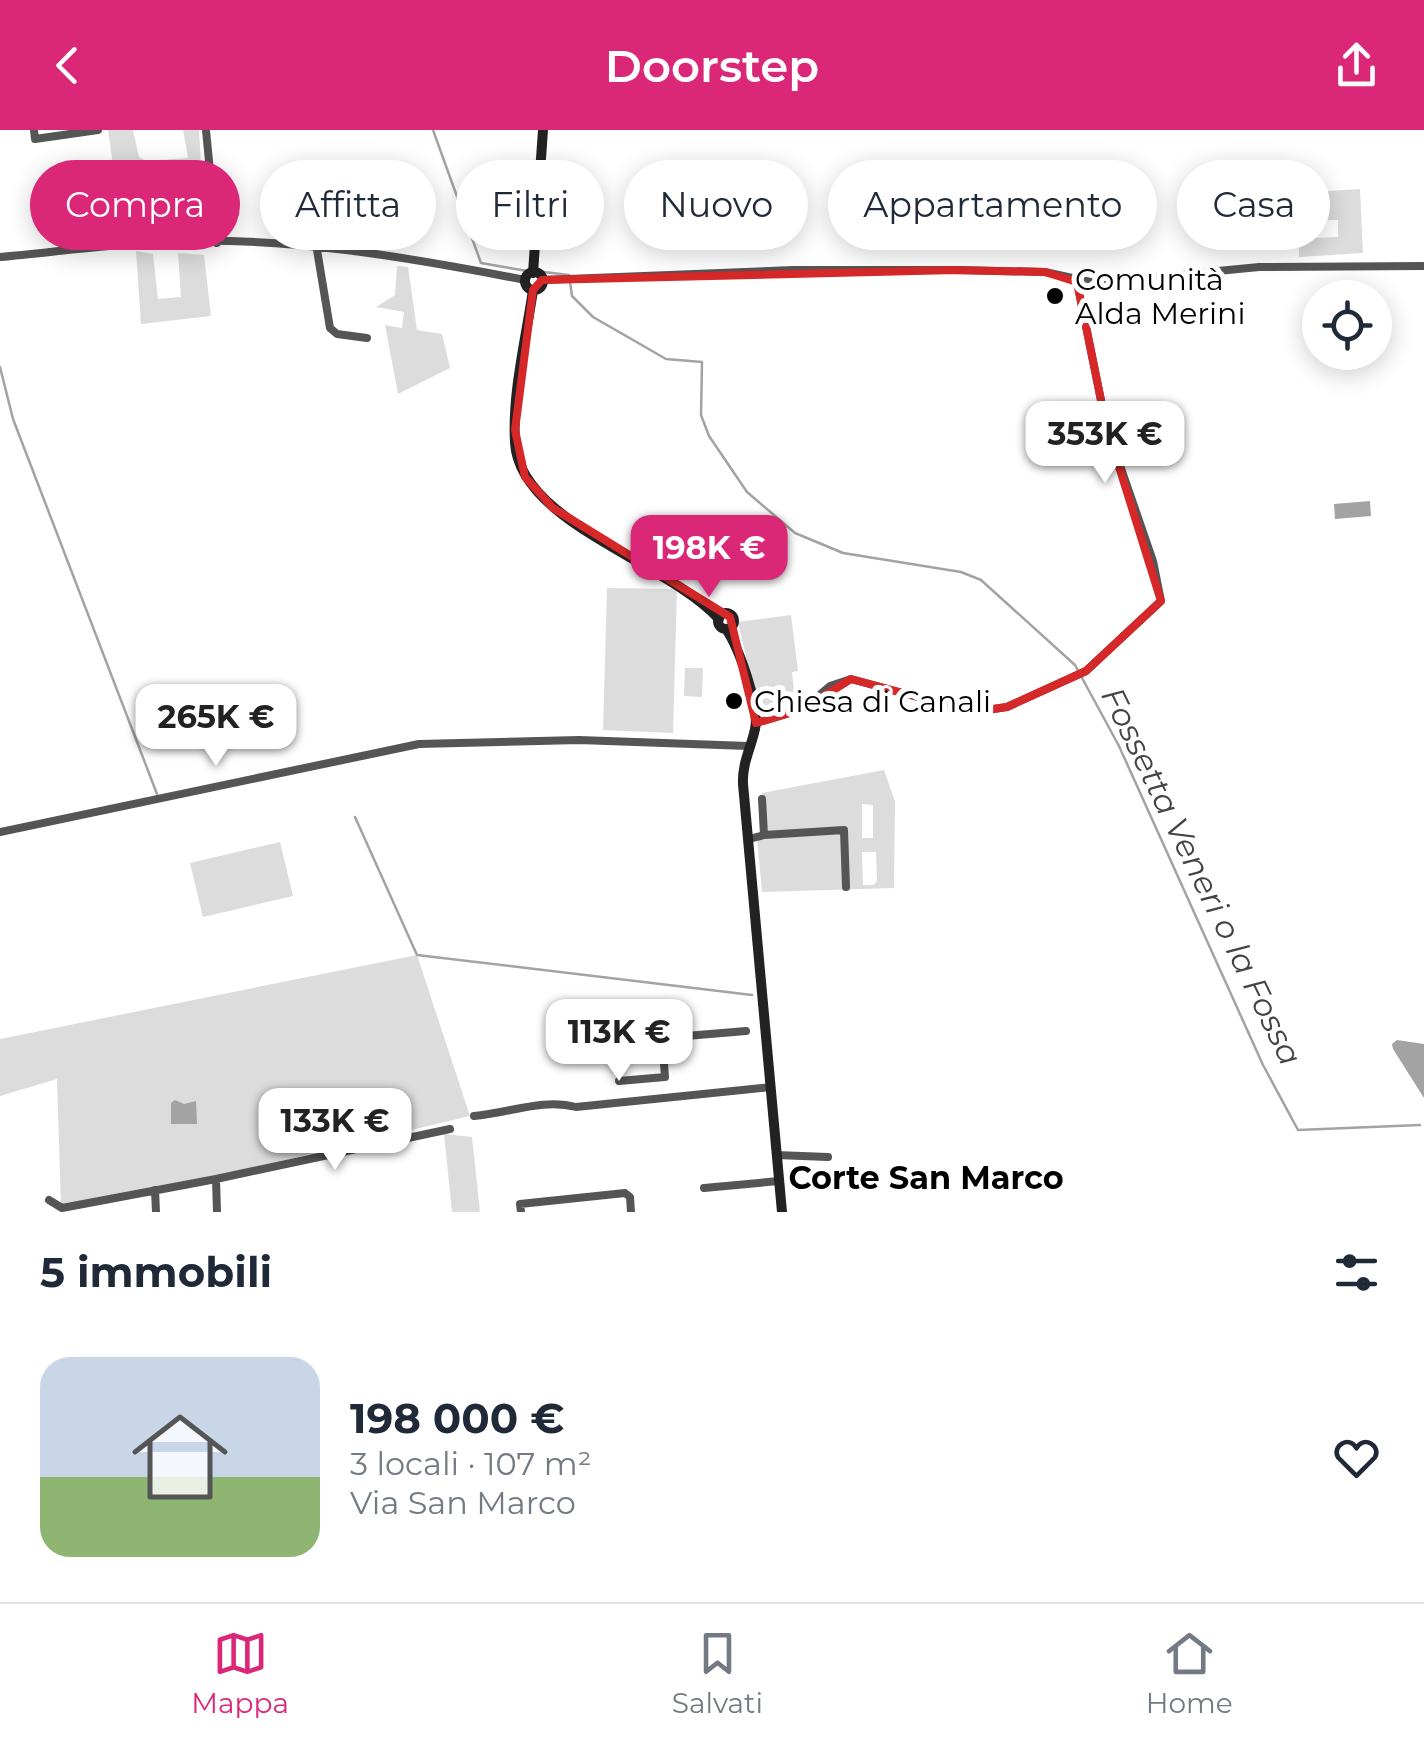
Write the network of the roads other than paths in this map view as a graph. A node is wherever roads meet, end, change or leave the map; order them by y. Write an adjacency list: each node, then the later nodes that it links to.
1 (34, 130): 2 (street)
2 (98, 130)
3 (206, 130): 5 (street)
4 (543, 130): 10 (street)
5 (209, 160)
6 (76, 250): 8 (street)
7 (317, 250): 10 (street); 12 (street)
8 (0, 257)
9 (1424, 266): 11 (street)
10 (533, 277): 11 (street); 13 (street)
11 (1078, 282): 13 (street)
12 (367, 338)
13 (756, 723): 14 (street)
14 (748, 746): 16 (street); 18 (street)
15 (762, 798): 17 (street)
16 (0, 832)
17 (764, 835): 18 (street); 19 (street)
18 (749, 839): 20 (street)
19 (846, 887)
20 (755, 1030): 21 (street); 22 (street)
21 (619, 1081)
22 (770, 1087): 23 (street); 25 (street)
23 (474, 1116)
24 (450, 1130): 27 (street)
25 (776, 1155): 26 (street); 28 (street)
26 (828, 1157)
27 (216, 1179): 30 (street); 33 (street)
28 (779, 1181): 29 (street); 36 (street)
29 (704, 1188)
30 (155, 1190): 31 (street); 32 (street)
31 (49, 1200)
32 (156, 1212)
33 (217, 1212)
34 (521, 1212): 35 (street)
35 (632, 1212)
36 (782, 1212)

